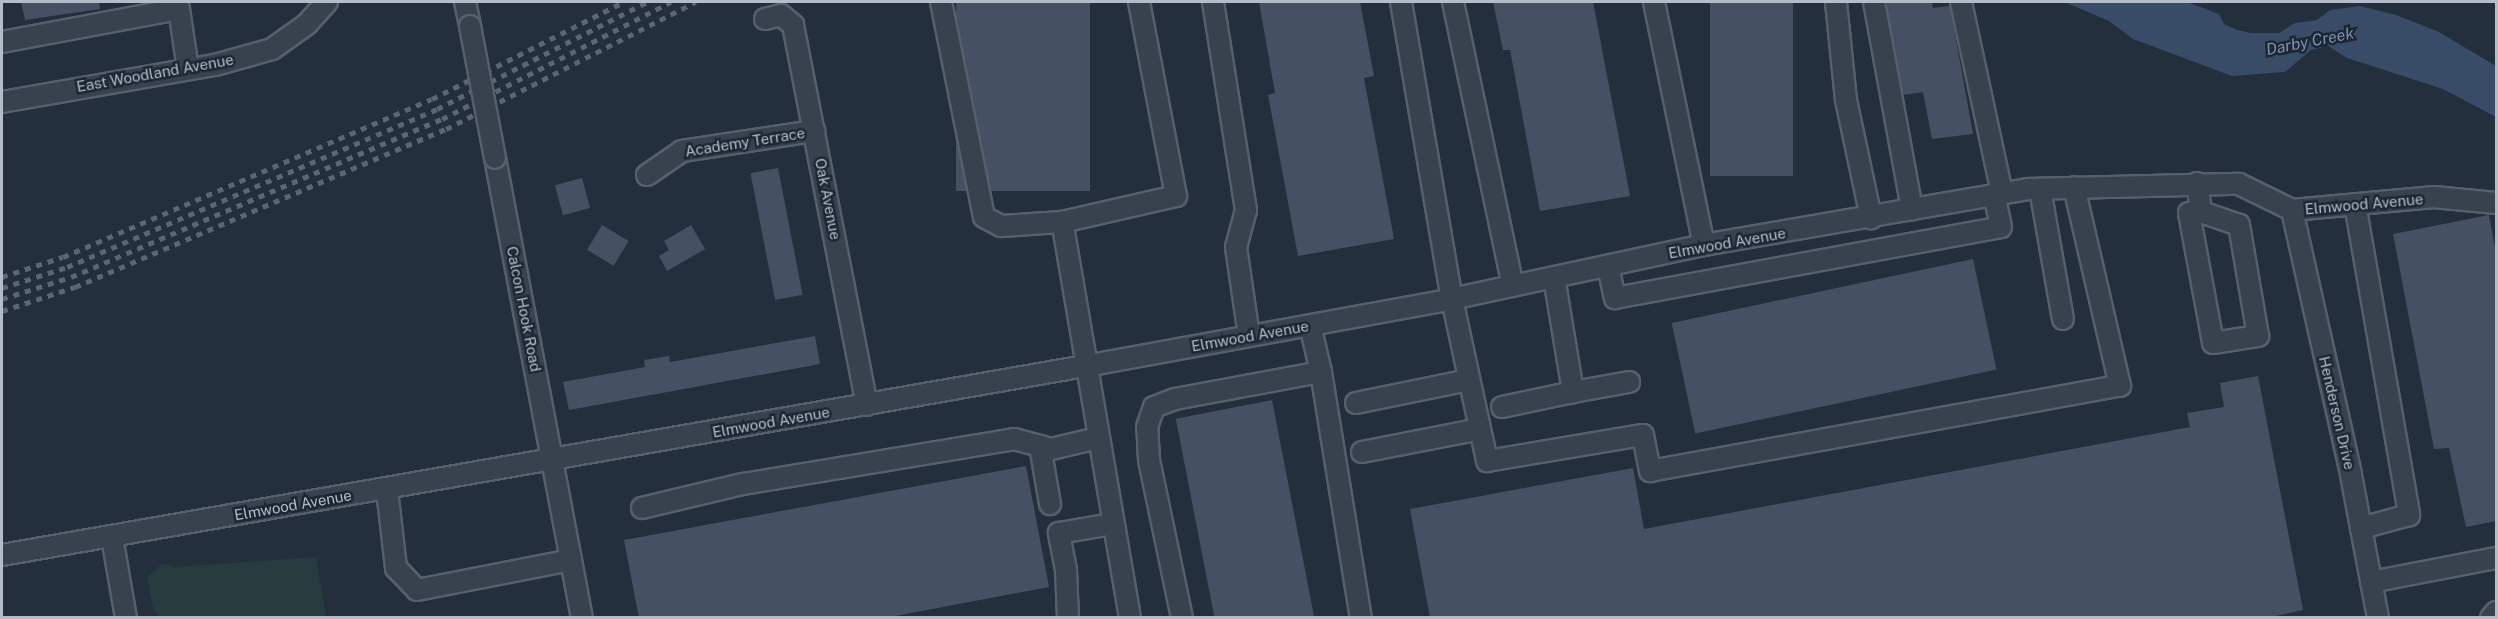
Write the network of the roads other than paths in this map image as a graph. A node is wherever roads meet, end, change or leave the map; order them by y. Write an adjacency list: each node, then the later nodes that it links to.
1 (327, 2): 15 (street, East Woodland Avenue)
2 (465, 2): 52 (street, Calcon Hook Road, bridge)
3 (940, 2): 29 (street)
4 (1139, 2): 29 (street)
5 (1213, 2): 39 (street)
6 (1401, 2): 36 (street)
7 (1453, 2): 35 (street)
8 (1654, 2): 31 (street)
9 (1836, 2): 28 (street)
10 (1874, 2): 25 (street)
11 (1961, 2): 22 (street)
12 (178, 5): 14 (street); 15 (street)
13 (765, 19): 17 (street, Oak Avenue)
14 (2, 42)
15 (189, 69): 16 (street, East Woodland Avenue)
16 (2, 102)
17 (815, 130): 18 (street, Academy Terrace); 46 (street, Oak Avenue)
18 (647, 175)
19 (2197, 183): 20 (street, Elmwood Avenue); 26 (street, Elmwood Avenue); 27 (street)
20 (2074, 187): 21 (street, Elmwood Avenue); 48 (street)
21 (2040, 189): 22 (street, Elmwood Avenue); 37 (street)
22 (1998, 195): 25 (street, Elmwood Avenue); 32 (street)
23 (2496, 203): 24 (street, Elmwood Avenue)
24 (2355, 204): 26 (street, Elmwood Avenue); 57 (street)
25 (1912, 210): 28 (street, Elmwood Avenue)
26 (2292, 210): 57 (street, Henderson Drive)
27 (2201, 212): 27 (street)
28 (1871, 218): 30 (street, Elmwood Avenue)
29 (1062, 222): 40 (street)
30 (1811, 227): 31 (street, Elmwood Avenue); 32 (street)
31 (1704, 245): 33 (street, Elmwood Avenue)
32 (1818, 261): 33 (street)
33 (1608, 266): 34 (street, Elmwood Avenue)
34 (1554, 277): 35 (street, Elmwood Avenue); 44 (street)
35 (1513, 286): 36 (street, Elmwood Avenue)
36 (1452, 299): 38 (street, Elmwood Avenue); 42 (street)
37 (2062, 319)
38 (1310, 325): 39 (street, Elmwood Avenue); 41 (street)
39 (1249, 336): 40 (street, Elmwood Avenue)
40 (1085, 366): 46 (street, Elmwood Avenue); 49 (street)
41 (1321, 372): 68 (street); 69 (street)
42 (1469, 380): 45 (street); 48 (street)
43 (1629, 382): 44 (street)
44 (1573, 392): 47 (street)
45 (1356, 403)
46 (867, 405): 52 (street, Elmwood Avenue)
47 (1502, 407)
48 (1480, 429): 51 (street)
49 (1098, 438): 50 (street); 56 (street)
50 (1040, 446): 54 (street); 55 (street)
51 (1362, 452)
52 (553, 460): 53 (street, Elmwood Avenue); 61 (street, Calcon Hook Road)
53 (387, 490): 58 (street, Elmwood Avenue); 61 (street)
54 (1050, 504)
55 (642, 508)
56 (1113, 524): 66 (street); 67 (street)
57 (2361, 528): 62 (street, Henderson Drive)
58 (112, 537): 59 (street, Elmwood Avenue); 64 (street)
59 (2, 555)
60 (2496, 558): 62 (street)
61 (571, 560): 65 (street, Calcon Hook Road)
62 (2371, 582): 70 (street, Henderson Drive)
63 (2496, 612): 71 (street)
64 (126, 618)
65 (582, 618)
66 (1068, 618)
67 (1130, 618)
68 (1182, 618)
69 (1361, 618)
70 (2378, 618)
71 (2492, 618)

